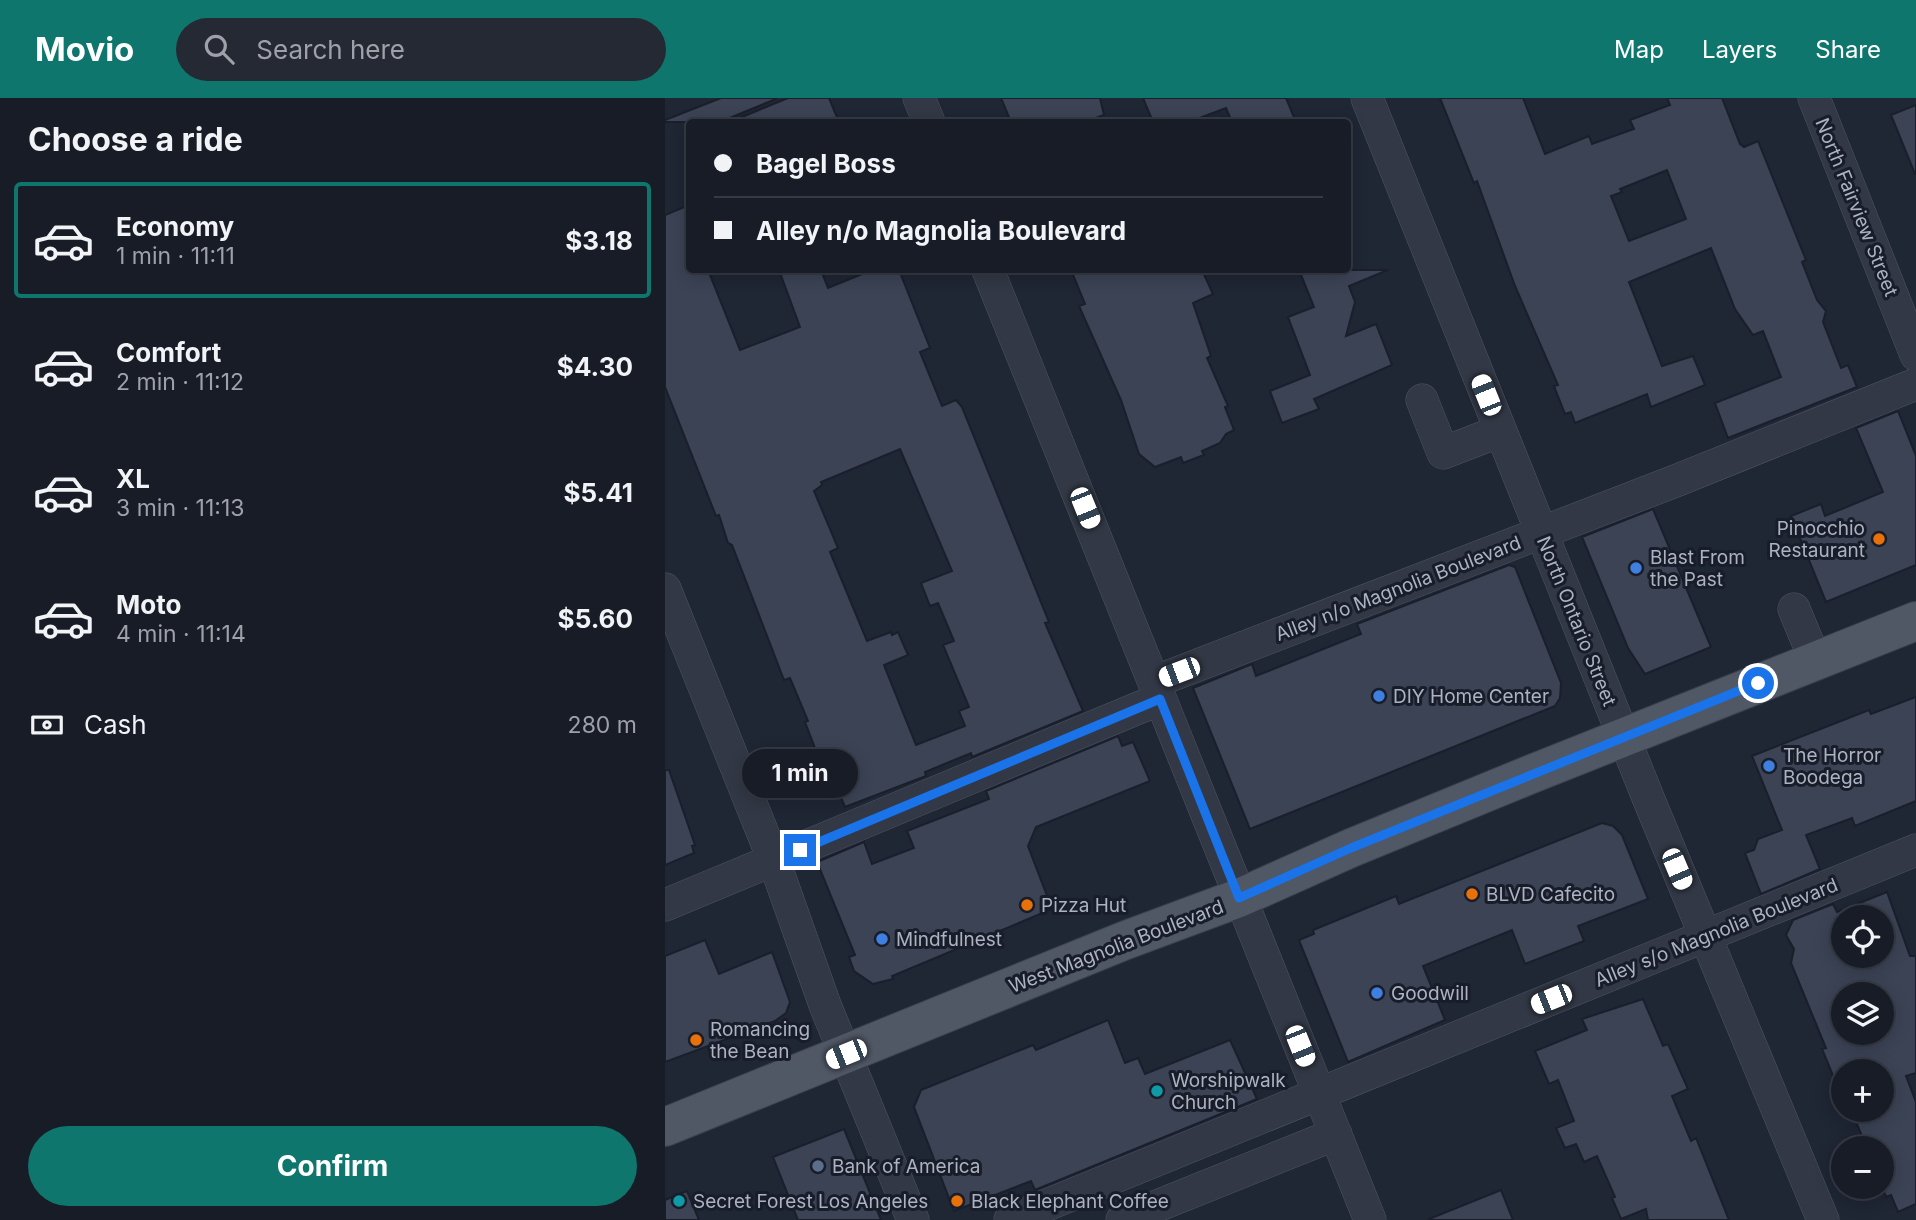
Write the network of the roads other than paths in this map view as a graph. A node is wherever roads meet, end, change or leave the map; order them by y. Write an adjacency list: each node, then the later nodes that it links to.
1 (919, 98): 4 (street)
2 (1367, 98): 9 (street, North Ontario Street)
3 (1814, 98): 6 (street, North Fairview Street)
4 (928, 119)
5 (989, 273): 15 (street)
6 (1916, 355)
7 (1916, 384): 10 (street, Alley n/o Magnolia Boulevard)
8 (1422, 400): 9 (street)
9 (1500, 431): 10 (street, North Ontario Street)
10 (1542, 533): 15 (street, Alley n/o Magnolia Boulevard); 16 (street, North Ontario Street)
11 (665, 589): 18 (street)
12 (1794, 609): 14 (street)
13 (1916, 621): 14 (main road, West Magnolia Boulevard)
14 (1815, 660): 16 (main road, West Magnolia Boulevard)
15 (1157, 691): 18 (street, Alley n/o Magnolia Boulevard); 19 (street)
16 (1624, 737): 19 (main road, West Magnolia Boulevard); 21 (street, North Ontario Street)
17 (1916, 850): 21 (street, Alley s/o Magnolia Boulevard)
18 (774, 861): 20 (street, Alley n/o Magnolia Boulevard); 22 (street)
19 (1239, 898): 22 (main road, West Magnolia Boulevard); 23 (street)
20 (665, 905)
21 (1705, 936): 23 (street, Alley s/o Magnolia Boulevard); 30 (street, North Ontario Street)
22 (846, 1054): 24 (main road, West Magnolia Boulevard); 27 (street)
23 (1319, 1094): 25 (street); 28 (street, Alley s/o Magnolia Boulevard)
24 (665, 1127)
25 (1336, 1134): 26 (street); 29 (street)
26 (1129, 1219)
27 (913, 1220)
28 (1010, 1220)
29 (1370, 1220)
30 (1823, 1220)

